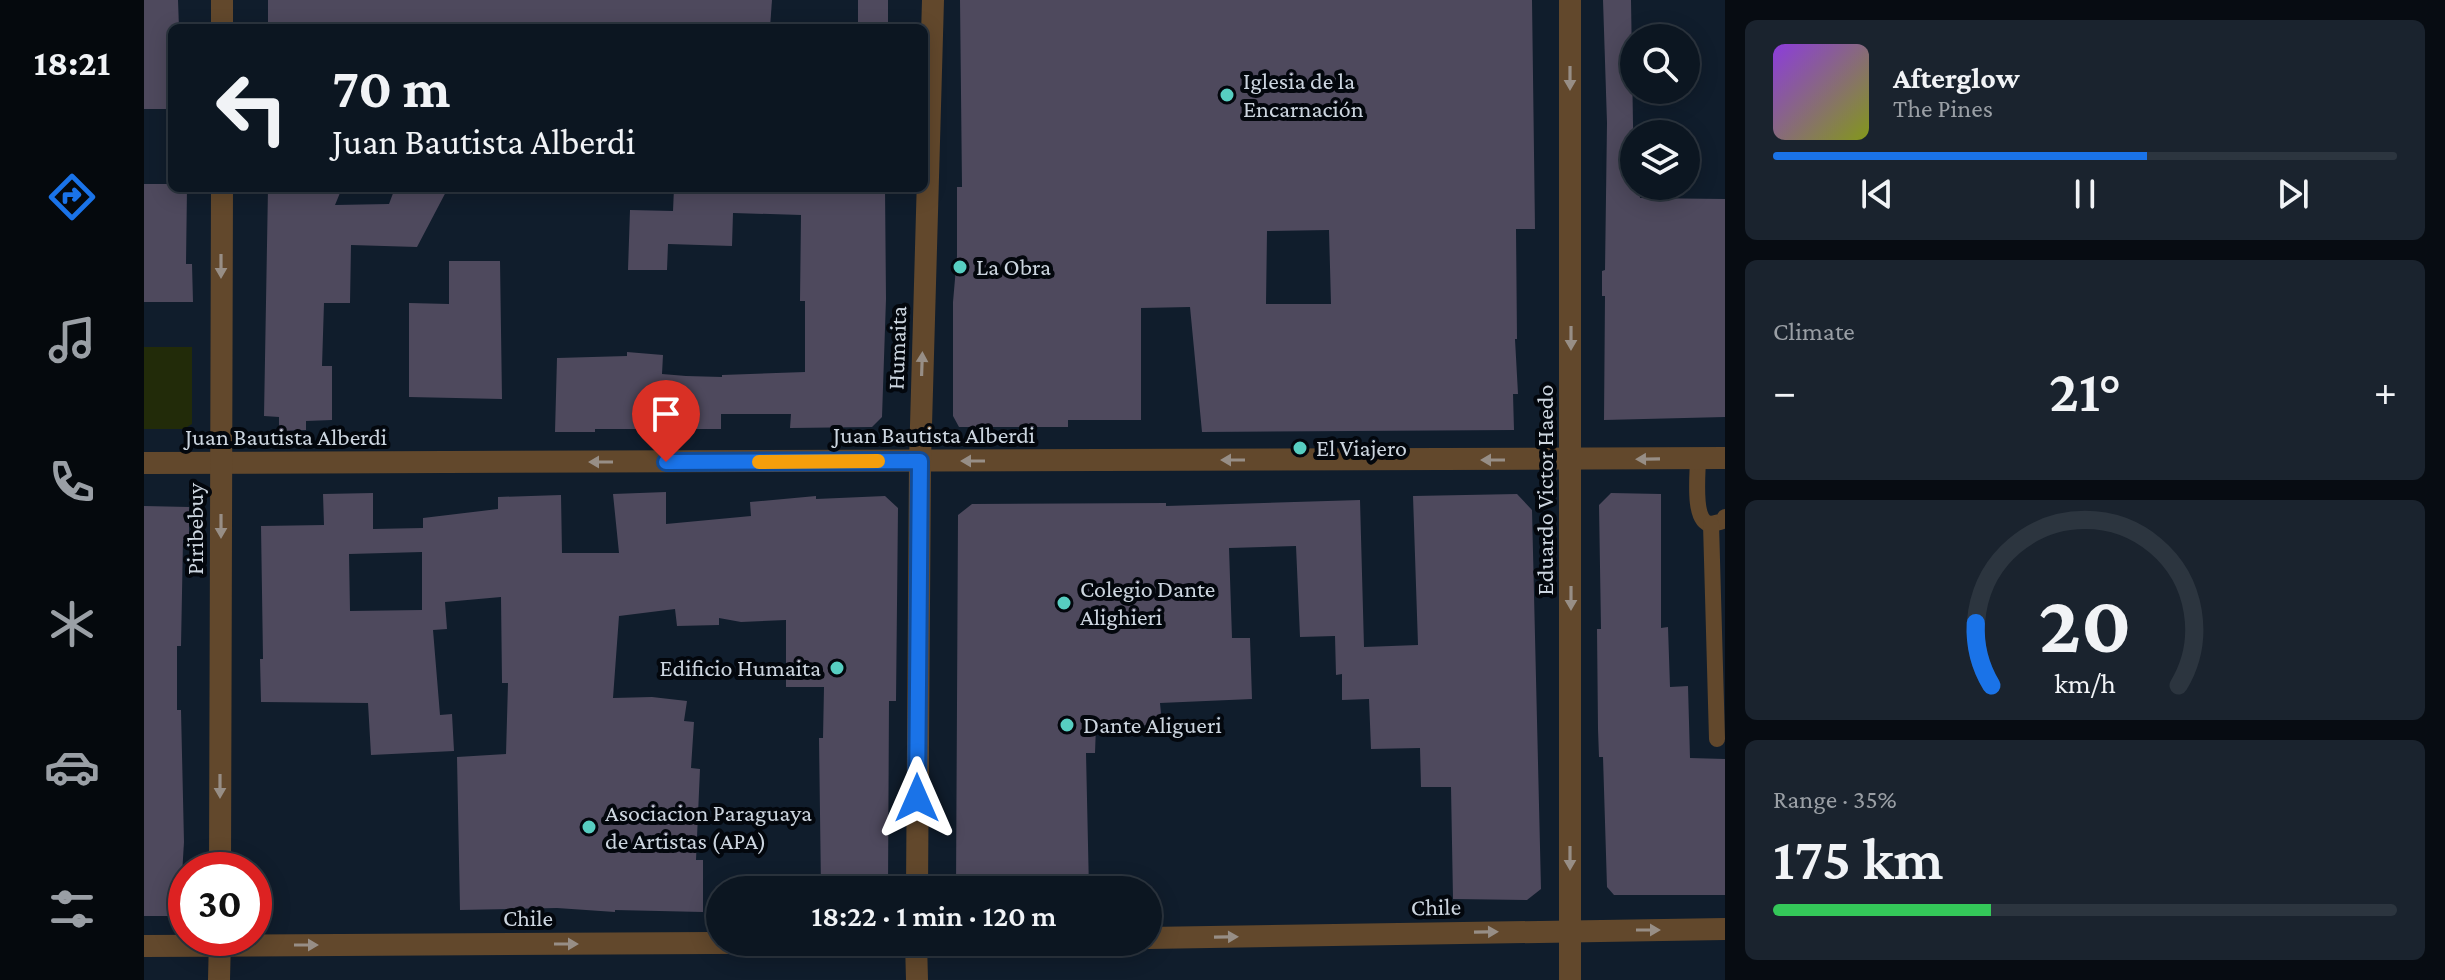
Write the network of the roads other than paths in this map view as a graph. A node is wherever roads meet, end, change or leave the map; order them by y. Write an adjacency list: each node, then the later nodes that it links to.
1 (222, 0): 4 (street)
2 (933, 0): 5 (street, Humaita, one-way to 2)
3 (1570, 0): 10 (street, Eduardo Victor Haedo, one-way to 10)
4 (222, 24)
5 (928, 177)
6 (222, 192): 13 (street, Piribebuy, one-way to 13)
7 (928, 192): 11 (street, Humaita, one-way to 7)
8 (1698, 458): 9 (street, Juan Bautista Alberdi); 10 (street, Juan Bautista Alberdi, one-way to 10); 14 (lane)
9 (1725, 458)
10 (1571, 460): 11 (street, Juan Bautista Alberdi, one-way to 11); 19 (street, Eduardo Victor Haedo, one-way to 19)
11 (920, 461): 13 (street, Juan Bautista Alberdi, one-way to 13); 17 (street, Humaita)
12 (144, 463): 13 (street, Juan Bautista Alberdi)
13 (221, 463): 16 (street, Piribebuy, one-way to 16)
14 (1718, 520): 15 (lane)
15 (1717, 739)
16 (220, 852)
17 (917, 876)
18 (1725, 929): 19 (street, Chile, one-way to 18)
19 (1570, 930): 20 (street, Chile, one-way to 19); 29 (street, Eduardo Victor Haedo)
20 (1162, 938)
21 (272, 942): 22 (street, Chile, one-way to 22)
22 (706, 942)
23 (168, 945): 24 (street, Chile)
24 (144, 946)
25 (220, 956): 27 (street)
26 (916, 956): 28 (street)
27 (219, 980)
28 (917, 980)
29 (1570, 980)

